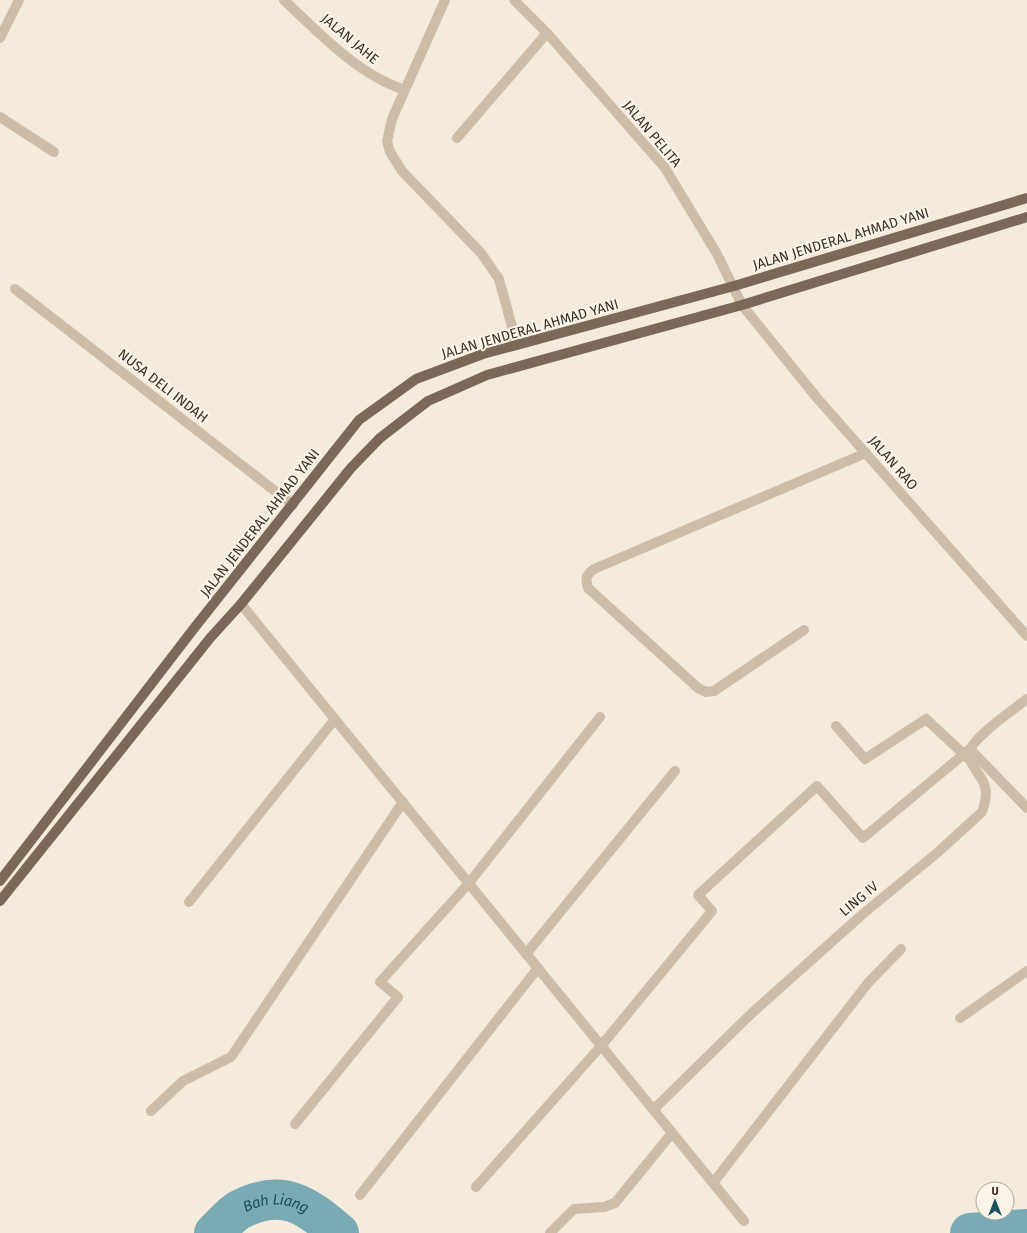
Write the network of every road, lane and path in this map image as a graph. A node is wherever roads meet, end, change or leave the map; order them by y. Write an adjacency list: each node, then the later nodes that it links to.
1 (19, 0): 5 (street)
2 (284, 0): 7 (street, JALAN JAHE)
3 (446, 0): 7 (street)
4 (514, 0): 6 (street, JALAN PELITA)
5 (1, 34)
6 (547, 34): 9 (street); 13 (street, JALAN PELITA)
7 (405, 90): 16 (street)
8 (0, 116): 10 (street)
9 (457, 138)
10 (54, 152)
11 (1027, 198): 13 (main road, JALAN JENDERAL AHMAD YANI)
12 (1027, 217): 15 (main road)
13 (734, 286): 15 (street, JALAN PELITA); 16 (main road, JALAN JENDERAL AHMAD YANI)
14 (15, 289): 18 (street, NUSA DELI INDAH)
15 (742, 305): 17 (street, JALAN RAO); 19 (main road)
16 (517, 345): 18 (main road, JALAN JENDERAL AHMAD YANI)
17 (866, 453): 21 (street); 22 (street, JALAN RAO)
18 (293, 504): 20 (main road, JALAN JENDERAL AHMAD YANI)
19 (241, 604): 23 (main road); 26 (street)
20 (195, 627): 23 (main road); 32 (main road, JALAN JENDERAL AHMAD YANI)
21 (804, 630)
22 (1027, 636)
23 (211, 637): 34 (main road)
24 (1027, 699): 28 (street)
25 (600, 717): 33 (street)
26 (335, 719): 30 (street); 35 (street)
27 (836, 726): 28 (street)
28 (968, 754): 31 (street); 41 (street); 42 (street, LING IV)
29 (675, 772): 37 (street)
30 (403, 802): 33 (street); 43 (street)
31 (1027, 808)
32 (0, 881)
33 (469, 883): 37 (street); 44 (street)
34 (0, 901)
35 (189, 902)
36 (901, 949): 46 (street)
37 (526, 954): 38 (street)
38 (538, 968): 41 (street); 48 (street)
39 (1027, 971): 40 (street)
40 (960, 1018)
41 (602, 1046): 42 (street); 47 (street)
42 (654, 1109): 45 (street)
43 (151, 1111)
44 (294, 1124)
45 (672, 1133): 46 (street); 50 (street)
46 (713, 1183): 49 (street)
47 (476, 1187)
48 (360, 1195)
49 (744, 1221)
50 (550, 1233)

